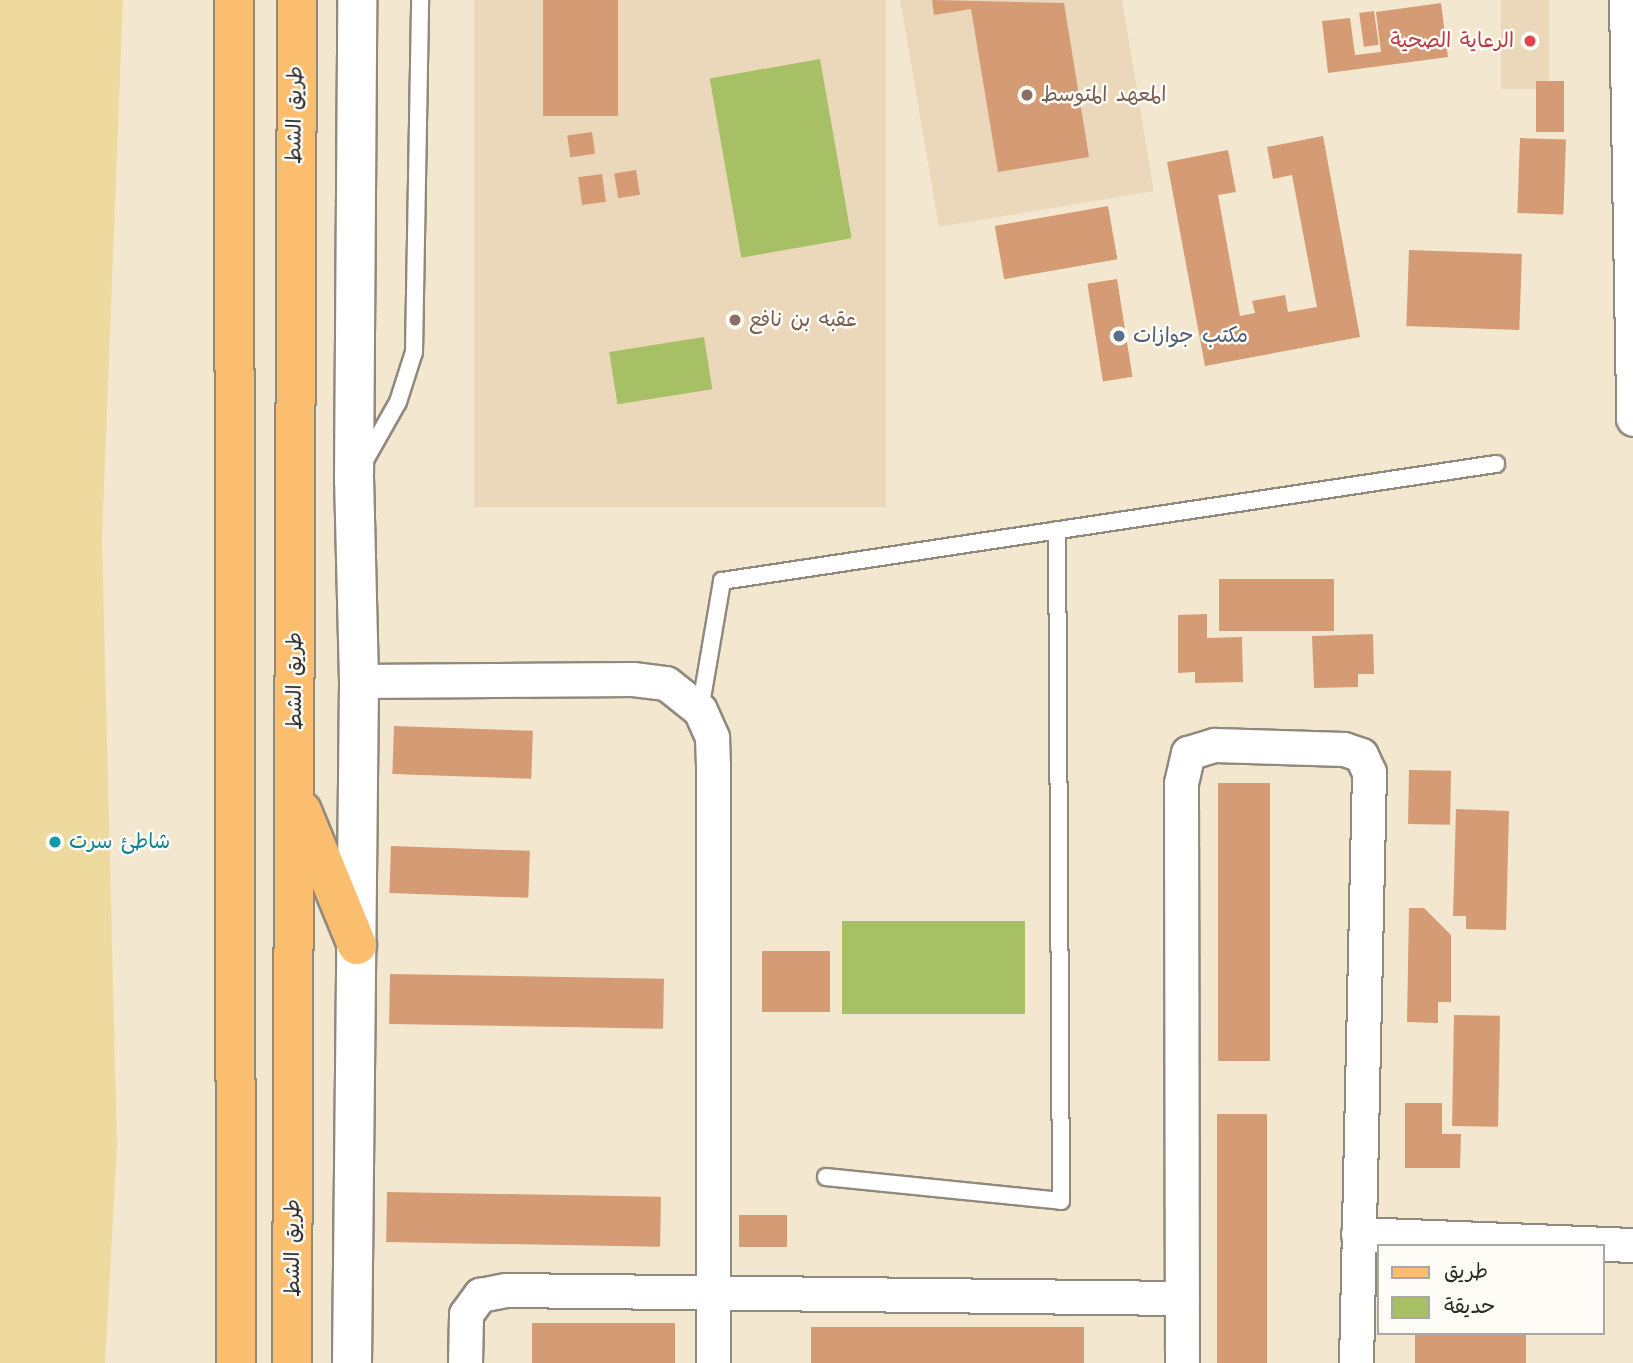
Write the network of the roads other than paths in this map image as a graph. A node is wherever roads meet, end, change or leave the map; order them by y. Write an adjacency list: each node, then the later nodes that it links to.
1 (234, 0): 19 (main road)
2 (297, 0): 12 (main road, طريق الشط)
3 (357, 0): 8 (street)
4 (420, 0): 8 (lane)
5 (1626, 0): 6 (street)
6 (1633, 419)
7 (1496, 464): 9 (lane)
8 (354, 480): 10 (street)
9 (1057, 530): 11 (lane); 14 (lane)
10 (359, 681): 11 (street); 13 (street)
11 (700, 710): 17 (street)
12 (295, 795): 13 (main road); 20 (main road, طريق الشط)
13 (357, 945): 21 (street)
14 (826, 1177)
15 (1358, 1234): 16 (street); 18 (street); 25 (street)
16 (1633, 1245)
17 (716, 1291): 18 (street); 22 (street); 23 (street)
18 (1182, 1298): 24 (street)
19 (236, 1363)
20 (292, 1363)
21 (352, 1363)
22 (466, 1363)
23 (713, 1363)
24 (1182, 1363)
25 (1356, 1363)

